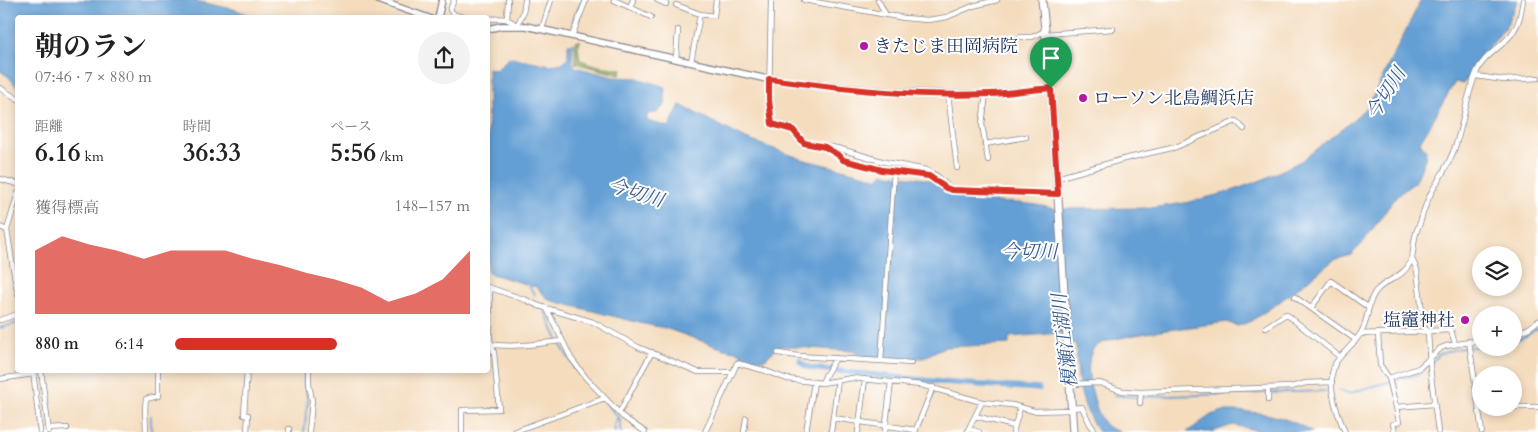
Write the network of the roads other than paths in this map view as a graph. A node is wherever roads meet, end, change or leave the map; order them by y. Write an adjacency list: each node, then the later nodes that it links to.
1 (378, 0): 22 (street)
2 (442, 0): 23 (street)
3 (454, 0): 24 (street)
4 (508, 0): 28 (street)
5 (525, 0): 29 (street)
6 (551, 0): 31 (street)
7 (586, 0): 35 (street)
8 (614, 0): 20 (street)
9 (633, 0): 20 (street)
10 (657, 0): 18 (street)
11 (716, 0): 21 (street)
12 (771, 0): 41 (street)
13 (804, 0): 25 (street)
14 (878, 0): 25 (street)
15 (997, 0): 25 (street)
16 (1042, 0): 34 (main road)
17 (1523, 0): 39 (street)
18 (666, 4)
19 (676, 5): 21 (street)
20 (630, 7): 26 (street)
21 (700, 14): 38 (street)
22 (420, 15)
23 (439, 15)
24 (455, 15)
25 (886, 15)
26 (651, 17)
27 (490, 19): 28 (street)
28 (507, 19): 29 (street)
29 (518, 26): 30 (street); 31 (street)
30 (490, 29)
31 (542, 29): 35 (street)
32 (1113, 29): 34 (street)
33 (678, 30): 37 (street)
34 (1045, 33): 36 (street); 43 (main road)
35 (572, 36): 37 (street)
36 (1020, 37)
37 (676, 59): 38 (street)
38 (691, 62): 41 (street)
39 (1476, 76): 40 (street); 62 (street)
40 (1538, 78)
41 (769, 79): 44 (street); 50 (street)
42 (0, 88): 46 (street)
43 (1051, 88): 45 (street); 54 (main road)
44 (948, 94): 45 (street); 52 (street)
45 (986, 94): 49 (street)
46 (15, 97)
47 (1244, 129): 54 (street)
48 (1026, 137): 49 (street)
49 (985, 144): 51 (street)
50 (825, 147): 53 (street); 57 (street)
51 (988, 160)
52 (957, 168)
53 (894, 172): 57 (street); 87 (street)
54 (1056, 178): 58 (main road)
55 (0, 179): 56 (street)
56 (15, 183)
57 (952, 190): 58 (street)
58 (1058, 195): 106 (main road)
59 (15, 203): 61 (street)
60 (0, 227): 61 (street)
61 (7, 230): 63 (street)
62 (1412, 259): 68 (street); 73 (street)
63 (15, 282)
64 (490, 288): 66 (street)
65 (1295, 297): 67 (street)
66 (547, 308): 78 (street); 83 (street)
67 (1311, 308): 68 (street); 77 (street)
68 (1369, 308): 76 (street)
69 (15, 315): 70 (street)
70 (0, 320)
71 (1538, 321): 74 (street)
72 (1266, 327): 86 (street)
73 (1428, 331): 75 (street); 81 (street); 88 (street)
74 (1522, 331)
75 (1378, 333): 76 (street); 101 (street)
76 (1361, 334): 77 (street)
77 (1356, 340): 86 (street)
78 (559, 341): 80 (street); 109 (street)
79 (1470, 342): 81 (street); 90 (street)
80 (490, 344)
81 (1455, 344): 88 (street)
82 (490, 350): 134 (street)
83 (652, 352): 91 (street); 118 (street)
84 (778, 353): 85 (street)
85 (836, 358): 87 (street); 105 (street)
86 (1340, 358): 104 (street)
87 (881, 359): 89 (street)
88 (1430, 360): 101 (street); 112 (street)
89 (911, 363)
90 (1473, 366)
91 (732, 372): 102 (street); 137 (street)
92 (28, 373): 98 (street)
93 (33, 373): 130 (street)
94 (41, 373): 127 (street)
95 (158, 373): 131 (street)
96 (246, 373): 132 (street)
97 (309, 373): 133 (street)
98 (0, 379)
99 (865, 379): 100 (street); 103 (street); 123 (street)
100 (838, 380): 105 (street); 122 (street)
101 (1390, 381): 113 (street)
102 (814, 382): 105 (street); 139 (street)
103 (891, 382): 107 (street); 124 (street)
104 (1332, 382): 108 (street); 146 (street)
105 (822, 383)
106 (1072, 384): 108 (street); 117 (main road)
107 (933, 387): 111 (street); 128 (street)
108 (1268, 389): 110 (street)
109 (603, 398): 118 (street); 135 (street)
110 (1268, 399)
111 (982, 402): 116 (street); 119 (street)
112 (1434, 404): 113 (street); 148 (street)
113 (1396, 406): 147 (street)
114 (1522, 407): 115 (street)
115 (1538, 407)
116 (1020, 408): 117 (street); 126 (street)
117 (1071, 409): 144 (main road); 145 (street)
118 (619, 413): 136 (street)
119 (975, 416): 126 (street); 129 (street)
120 (1481, 416): 149 (street)
121 (746, 418): 138 (street)
122 (833, 418): 123 (street); 140 (street)
123 (859, 422): 124 (street); 141 (street)
124 (886, 425): 128 (street); 142 (street)
125 (67, 428): 127 (street)
126 (1014, 429)
127 (49, 431)
128 (916, 431)
129 (968, 431): 143 (street)
130 (40, 432)
131 (146, 432)
132 (248, 432)
133 (309, 432)
134 (462, 432)
135 (513, 432)
136 (645, 432)
137 (705, 432)
138 (744, 432)
139 (806, 432)
140 (831, 432)
141 (858, 432)
142 (885, 432)
143 (979, 432)
144 (1072, 432)
145 (1096, 432)
146 (1345, 432)
147 (1395, 432)
148 (1438, 432)
149 (1482, 432)

